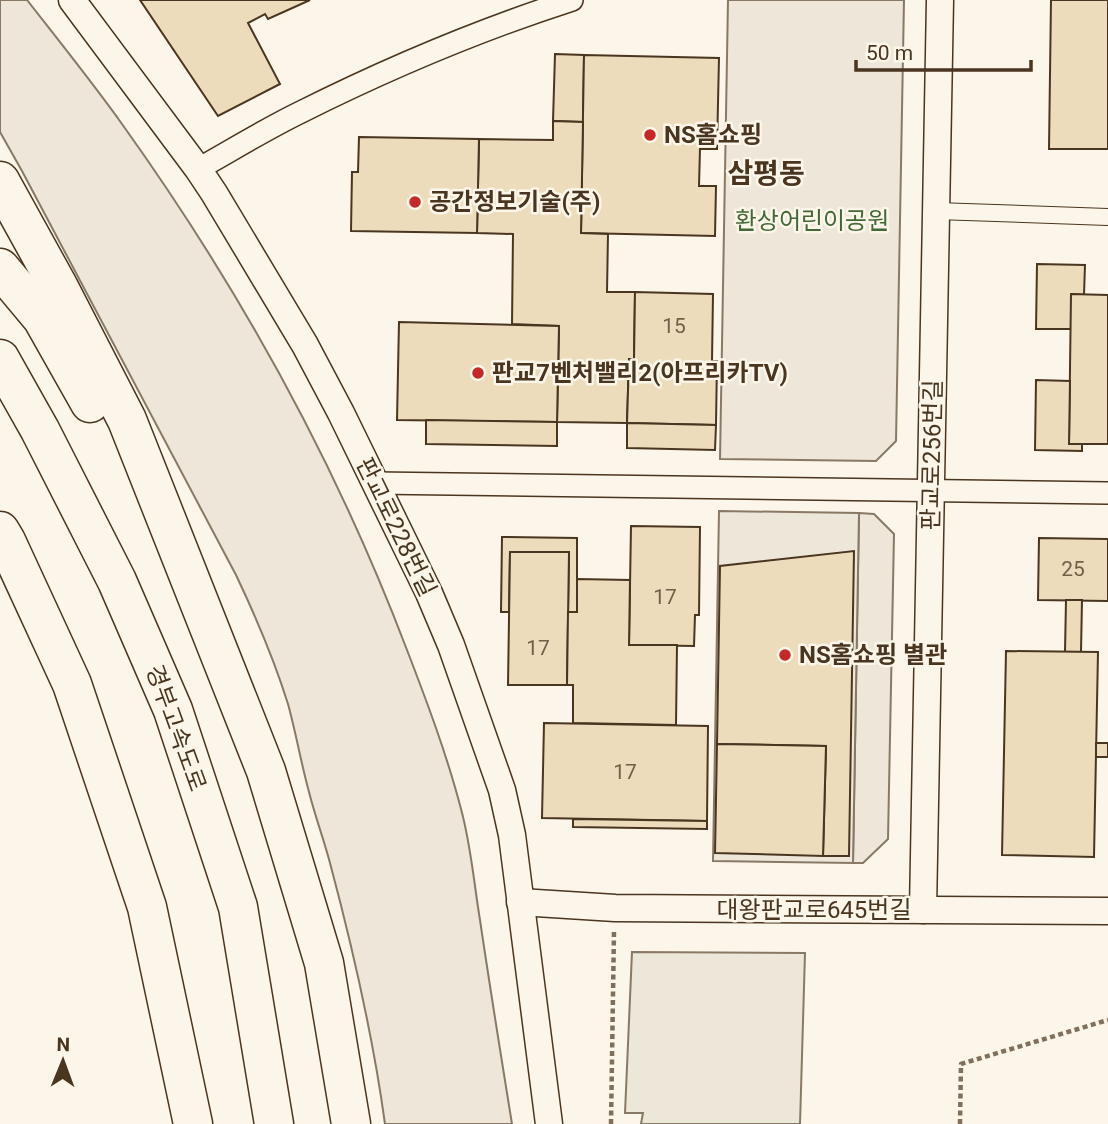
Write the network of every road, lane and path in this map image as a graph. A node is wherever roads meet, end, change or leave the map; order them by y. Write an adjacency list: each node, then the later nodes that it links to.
1 (72, 0): 4 (street, 판교로228번길)
2 (572, 0): 4 (street)
3 (940, 0): 6 (street, 판교로256번길)
4 (198, 169): 10 (street, 판교로228번길)
5 (0, 181): 14 (highway)
6 (936, 211): 7 (street); 11 (street, 판교로256번길)
7 (1108, 217)
8 (0, 268): 14 (highway)
9 (0, 359): 21 (highway, 경부고속도로)
10 (374, 483): 11 (street); 15 (street, 판교로228번길)
11 (931, 490): 12 (street); 17 (street, 판교로256번길)
12 (1108, 493)
13 (0, 531): 20 (highway)
14 (203, 615): 22 (highway)
15 (520, 902): 16 (street, 대왕판교로645번길); 23 (street, 판교로228번길)
16 (615, 908): 17 (street, 대왕판교로645번길); 24 (path)
17 (923, 910): 18 (street, 대왕판교로645번길)
18 (1108, 911)
19 (1108, 1020): 25 (path)
20 (193, 1124)
21 (274, 1124)
22 (351, 1124)
23 (549, 1124)
24 (611, 1124)
25 (960, 1124)

